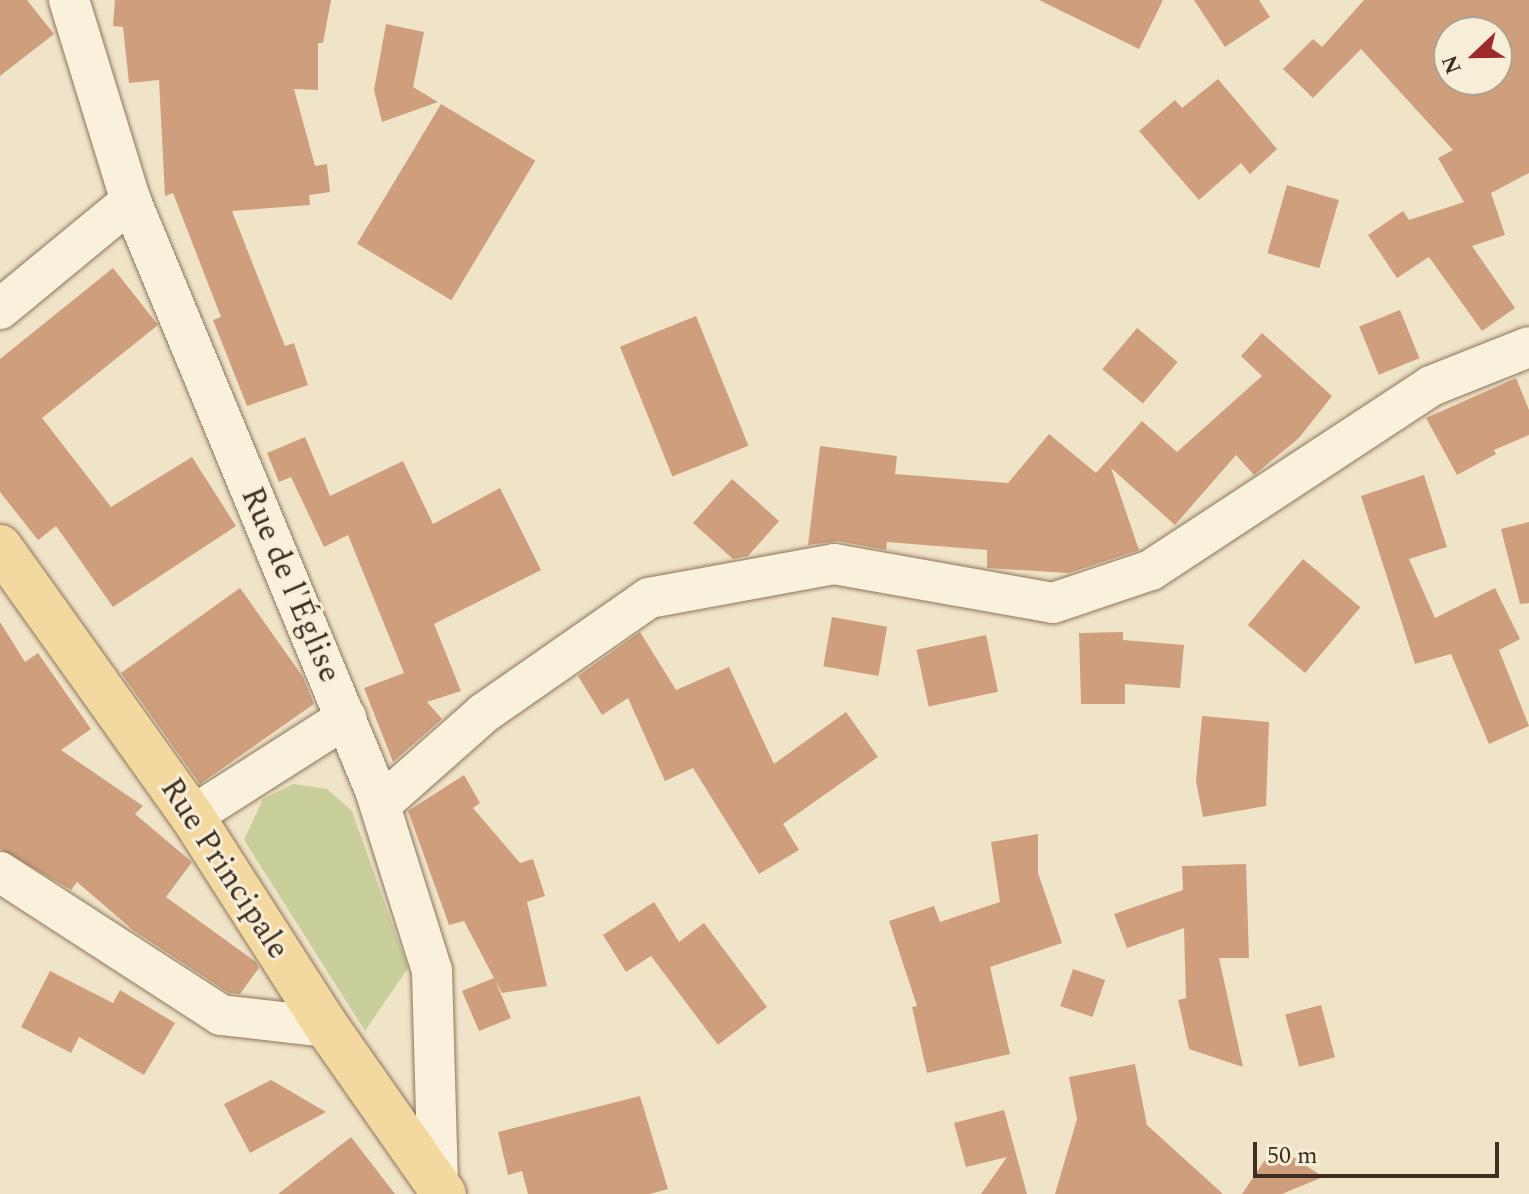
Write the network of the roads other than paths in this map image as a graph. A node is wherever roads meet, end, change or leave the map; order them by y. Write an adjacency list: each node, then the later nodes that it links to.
1 (69, 0): 2 (street, Rue de l'Église)
2 (131, 201): 3 (street); 6 (street, Rue de l'Église)
3 (0, 309)
4 (1529, 347): 7 (street)
5 (0, 547): 8 (main road, Rue Principale)
6 (346, 718): 7 (street, Rue de l'Église); 8 (street)
7 (380, 805): 11 (street, Rue de l'Église)
8 (192, 816): 10 (main road, Rue Principale)
9 (0, 872): 10 (street)
10 (327, 1027): 11 (main road, Rue Principale)
11 (441, 1190)

